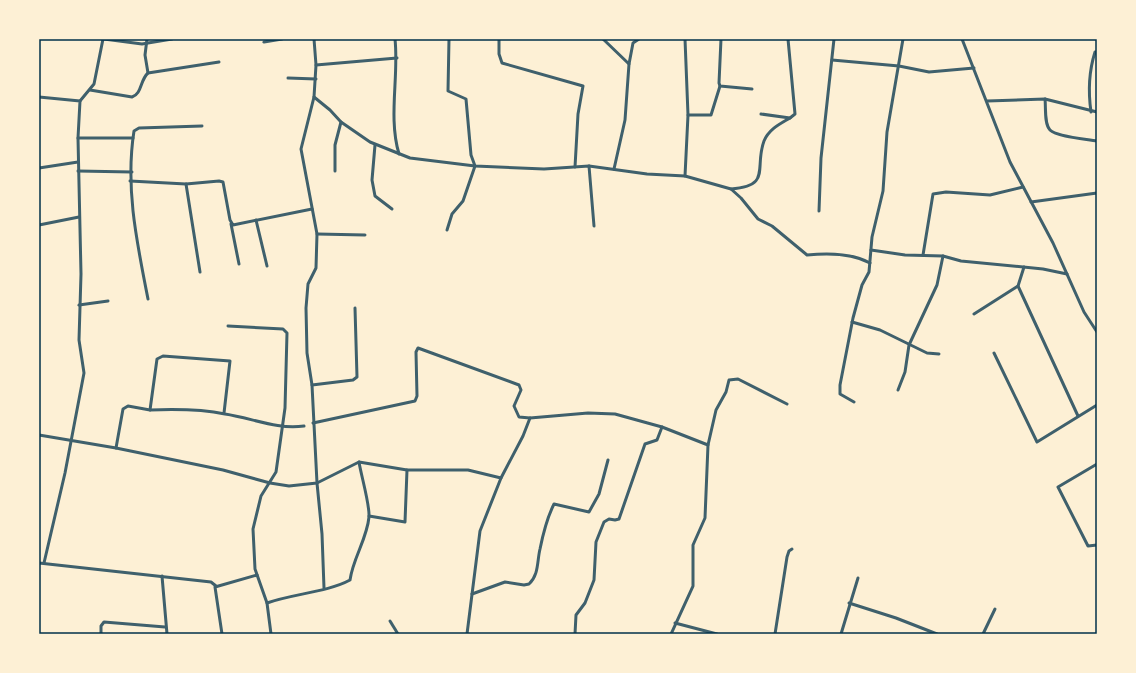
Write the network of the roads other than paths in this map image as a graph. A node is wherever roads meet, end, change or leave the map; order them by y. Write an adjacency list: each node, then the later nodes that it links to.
1 (103, 39): 18 (street); 32 (street)
2 (147, 39): 18 (street)
3 (172, 39): 18 (street)
4 (282, 39): 17 (street)
5 (314, 39): 24 (street)
6 (395, 39): 20 (street)
7 (449, 39): 51 (street)
8 (500, 39): 53 (street)
9 (603, 39): 23 (street)
10 (639, 39): 23 (street)
11 (685, 39): 41 (street)
12 (721, 39): 30 (street)
13 (788, 39): 42 (street)
14 (834, 39): 21 (street)
15 (903, 39): 25 (street)
16 (962, 39): 26 (street)
17 (264, 42)
18 (146, 44): 27 (street)
19 (1097, 52): 38 (street)
20 (397, 58): 24 (street); 49 (street)
21 (832, 60): 25 (street); 68 (street)
22 (219, 62): 27 (street)
23 (629, 64): 55 (street)
24 (316, 65): 29 (street)
25 (899, 66): 26 (street); 77 (street)
26 (974, 68): 37 (street)
27 (148, 73): 32 (street)
28 (288, 78): 29 (street)
29 (316, 79): 34 (street)
30 (720, 86): 31 (street); 41 (street)
31 (752, 88)
32 (90, 90): 36 (street)
33 (39, 97): 36 (street)
34 (314, 97): 43 (street); 66 (street)
35 (1045, 99): 37 (street); 38 (street); 47 (street)
36 (80, 101): 45 (street)
37 (987, 101): 62 (street)
38 (1091, 112): 39 (street)
39 (1097, 112)
40 (762, 114): 42 (street)
41 (688, 115): 59 (street)
42 (790, 118): 63 (street)
43 (341, 122): 48 (street); 57 (street)
44 (202, 126): 46 (street)
45 (78, 138): 46 (street); 50 (street)
46 (133, 138): 58 (street)
47 (1097, 141)
48 (376, 145): 49 (street); 67 (street)
49 (399, 154): 51 (street)
50 (78, 162): 54 (street); 56 (street)
51 (475, 166): 53 (street); 74 (street)
52 (589, 166): 53 (street); 55 (street); 73 (street)
53 (576, 167)
54 (39, 168)
55 (614, 169): 59 (street)
56 (78, 171): 58 (street); 69 (street)
57 (335, 171)
58 (132, 172): 60 (street)
59 (685, 176): 63 (street)
60 (130, 181): 61 (street); 87 (street)
61 (186, 184): 71 (street); 84 (street)
62 (1023, 187): 65 (street); 78 (street)
63 (730, 189): 80 (street)
64 (1097, 193): 65 (street)
65 (1031, 202): 85 (street)
66 (312, 209): 70 (street); 75 (street)
67 (392, 209)
68 (819, 210)
69 (79, 217): 72 (street); 89 (street)
70 (256, 220): 71 (street); 82 (street)
71 (231, 224): 81 (street)
72 (39, 225)
73 (594, 226)
74 (447, 230)
75 (317, 234): 76 (street); 98 (street)
76 (364, 235)
77 (871, 250): 78 (street); 80 (street)
78 (923, 255): 79 (street)
79 (943, 256): 83 (street); 95 (street)
80 (870, 263): 92 (street)
81 (239, 264)
82 (267, 266)
83 (1024, 267): 85 (street); 86 (street)
84 (200, 272)
85 (1067, 274): 94 (street)
86 (1018, 286): 91 (street); 105 (street)
87 (148, 299)
88 (108, 301): 89 (street)
89 (79, 304): 112 (street)
90 (355, 308): 98 (street)
91 (974, 314)
92 (852, 322): 95 (street); 100 (street)
93 (228, 326): 110 (street)
94 (1097, 332)
95 (910, 345): 97 (street); 99 (street)
96 (994, 353): 105 (street)
97 (939, 354)
98 (312, 385): 107 (street)
99 (898, 390)
100 (854, 402)
101 (787, 404): 113 (street)
102 (1097, 405): 105 (street)
103 (150, 410): 104 (street); 104 (street); 114 (street)
104 (224, 413): 110 (street)
105 (1078, 416)
106 (530, 418): 107 (street); 109 (street); 119 (street)
107 (313, 423): 121 (street)
108 (304, 426): 110 (street)
109 (662, 427): 113 (street); 146 (street)
110 (281, 428): 120 (street)
111 (39, 435): 112 (street)
112 (71, 440): 114 (street); 126 (street)
113 (708, 445): 137 (street)
114 (116, 448): 120 (street)
115 (608, 460): 132 (street)
116 (359, 462): 118 (street); 121 (street); 122 (street)
117 (1097, 464): 123 (street)
118 (407, 470): 119 (street); 122 (street)
119 (501, 478): 132 (street)
120 (270, 483): 121 (street); 127 (street)
121 (317, 483): 131 (street)
122 (369, 516): 131 (street)
123 (1097, 545)
124 (792, 549): 149 (street)
125 (39, 563): 126 (street)
126 (44, 563): 128 (street)
127 (257, 575): 130 (street); 133 (street)
128 (162, 576): 130 (street); 138 (street)
129 (858, 578): 134 (street)
130 (216, 586): 142 (street)
131 (324, 588): 133 (street)
132 (472, 594): 145 (street)
133 (267, 603): 143 (street)
134 (849, 603): 139 (street); 150 (street)
135 (995, 609): 153 (street)
136 (390, 621): 144 (street)
137 (675, 623): 147 (street); 148 (street)
138 (165, 627): 140 (street); 141 (street)
139 (925, 628): 151 (street); 152 (street)
140 (100, 634)
141 (167, 634)
142 (222, 634)
143 (272, 634)
144 (398, 634)
145 (467, 634)
146 (575, 634)
147 (671, 634)
148 (717, 634)
149 (776, 634)
150 (841, 634)
151 (924, 634)
152 (937, 634)
153 (983, 634)

